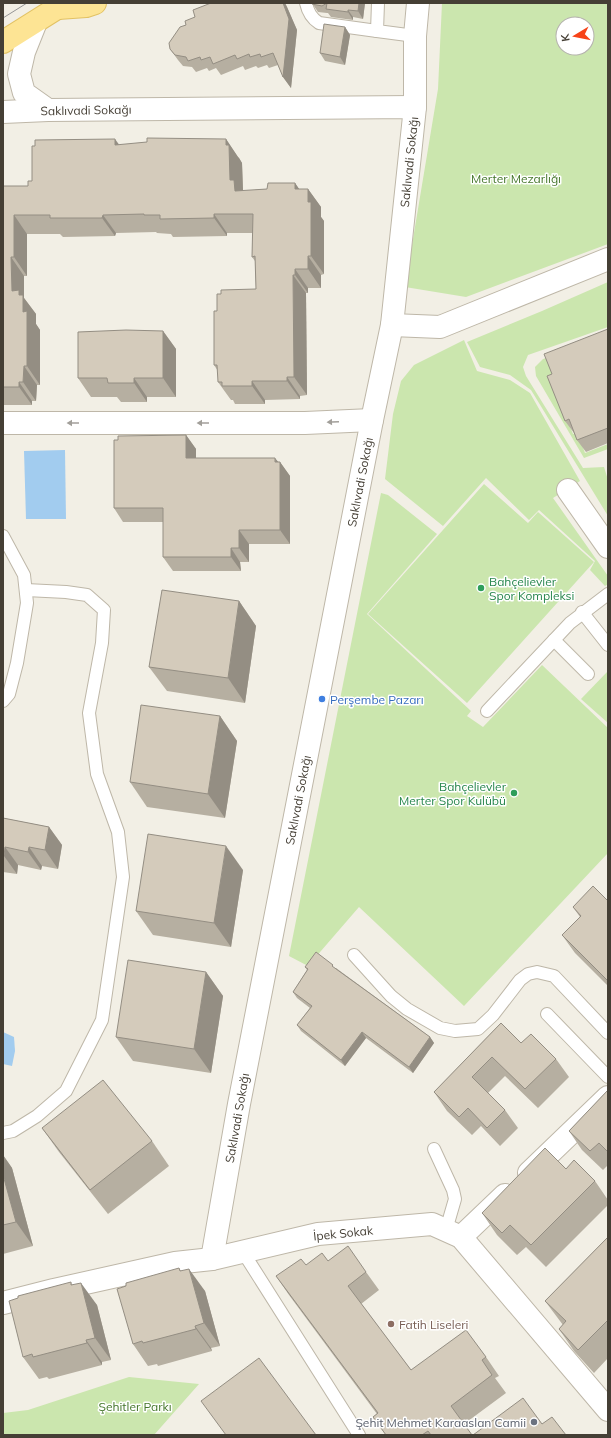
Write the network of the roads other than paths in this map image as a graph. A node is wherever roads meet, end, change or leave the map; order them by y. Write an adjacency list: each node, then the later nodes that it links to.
1 (95, 3): 5 (main road)
2 (306, 3): 7 (lane)
3 (378, 3): 7 (lane)
4 (418, 3): 8 (street)
5 (61, 5): 6 (main road)
6 (36, 22): 9 (main road); 11 (street)
7 (377, 31): 8 (lane)
8 (415, 36): 10 (street)
9 (3, 42)
10 (415, 107): 11 (street, Saklıvadi Sokağı); 14 (street, Saklıvadi Sokağı)
11 (48, 110): 12 (street, Saklıvadi Sokağı)
12 (3, 112)
13 (608, 259): 14 (street)
14 (392, 325): 15 (street, Saklıvadi Sokağı)
15 (372, 420): 16 (street, one-way to 16); 37 (street, Saklıvadi Sokağı)
16 (3, 423)
17 (568, 490): 19 (street)
18 (3, 536): 20 (lane)
19 (608, 547)
20 (26, 590): 26 (lane); 33 (lane)
21 (608, 594): 22 (lane)
22 (582, 612): 23 (lane); 24 (lane)
23 (554, 640): 25 (lane); 27 (lane)
24 (608, 645)
25 (588, 674)
26 (3, 701)
27 (487, 711)
28 (354, 955): 30 (lane)
29 (547, 1014): 31 (lane)
30 (608, 1033)
31 (608, 1077)
32 (608, 1097): 35 (street)
33 (3, 1133)
34 (434, 1149): 35 (lane)
35 (454, 1234): 36 (street, İpek Sokak); 39 (street)
36 (243, 1252): 37 (street, İpek Sokak); 40 (lane)
37 (212, 1259): 38 (street, İpek Sokak)
38 (3, 1303)
39 (608, 1410)
40 (359, 1435)

